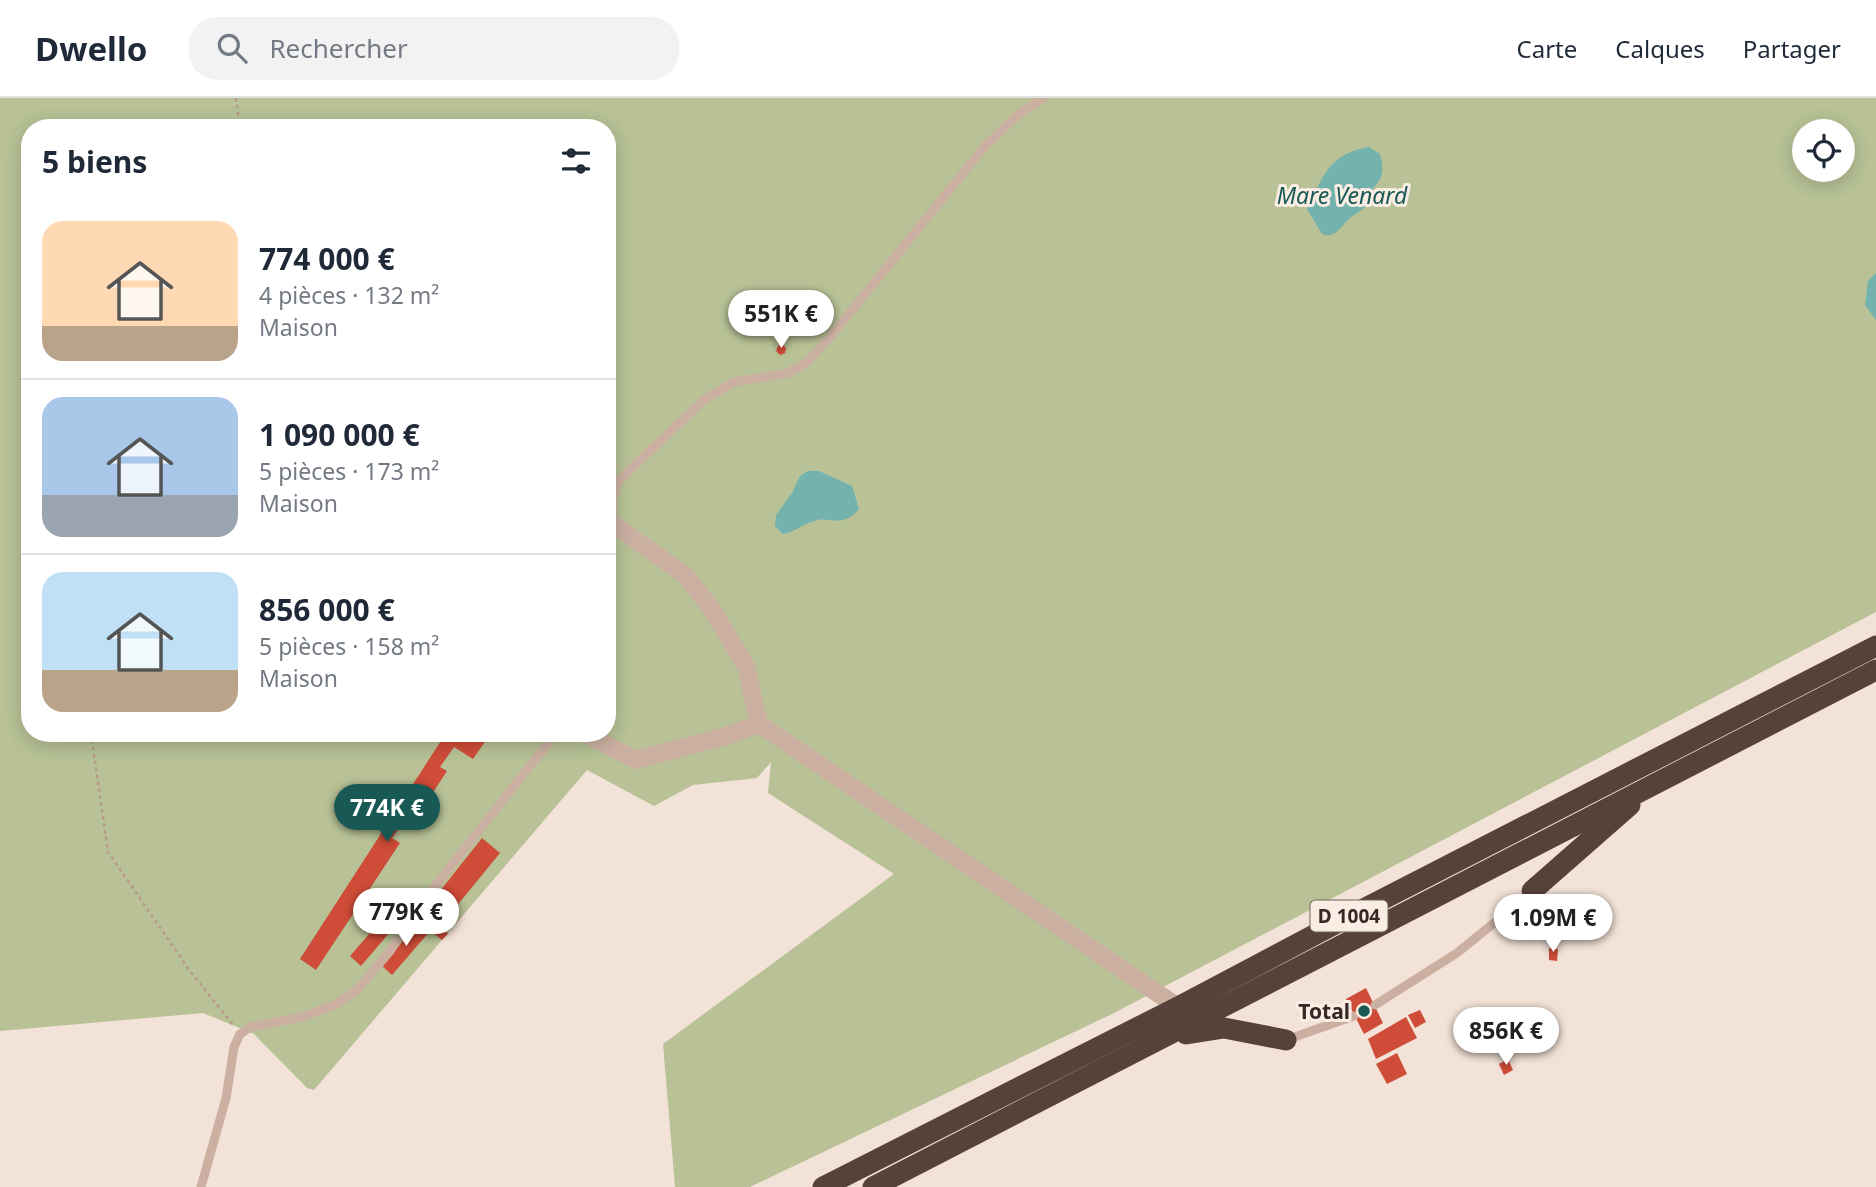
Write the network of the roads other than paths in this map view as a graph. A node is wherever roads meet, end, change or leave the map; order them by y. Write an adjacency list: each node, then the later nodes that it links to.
1 (1044, 98): 2 (lane)
2 (619, 480): 3 (lane); 4 (lane)
3 (616, 481)
4 (616, 489)
5 (616, 525): 8 (street)
6 (1876, 646): 14 (highway, D 1004)
7 (1876, 670): 11 (highway, D 1004)
8 (759, 724): 10 (street); 14 (street)
9 (549, 742): 18 (lane)
10 (601, 742)
11 (1656, 783): 12 (highway); 16 (highway, D 1004)
12 (1532, 891): 13 (lane)
13 (1375, 1005)
14 (1178, 1007): 19 (highway, D 1004)
15 (1354, 1016): 17 (lane)
16 (1167, 1037): 17 (highway); 20 (highway, D 1004)
17 (1286, 1040)
18 (201, 1187)
19 (824, 1187)
20 (873, 1187)

